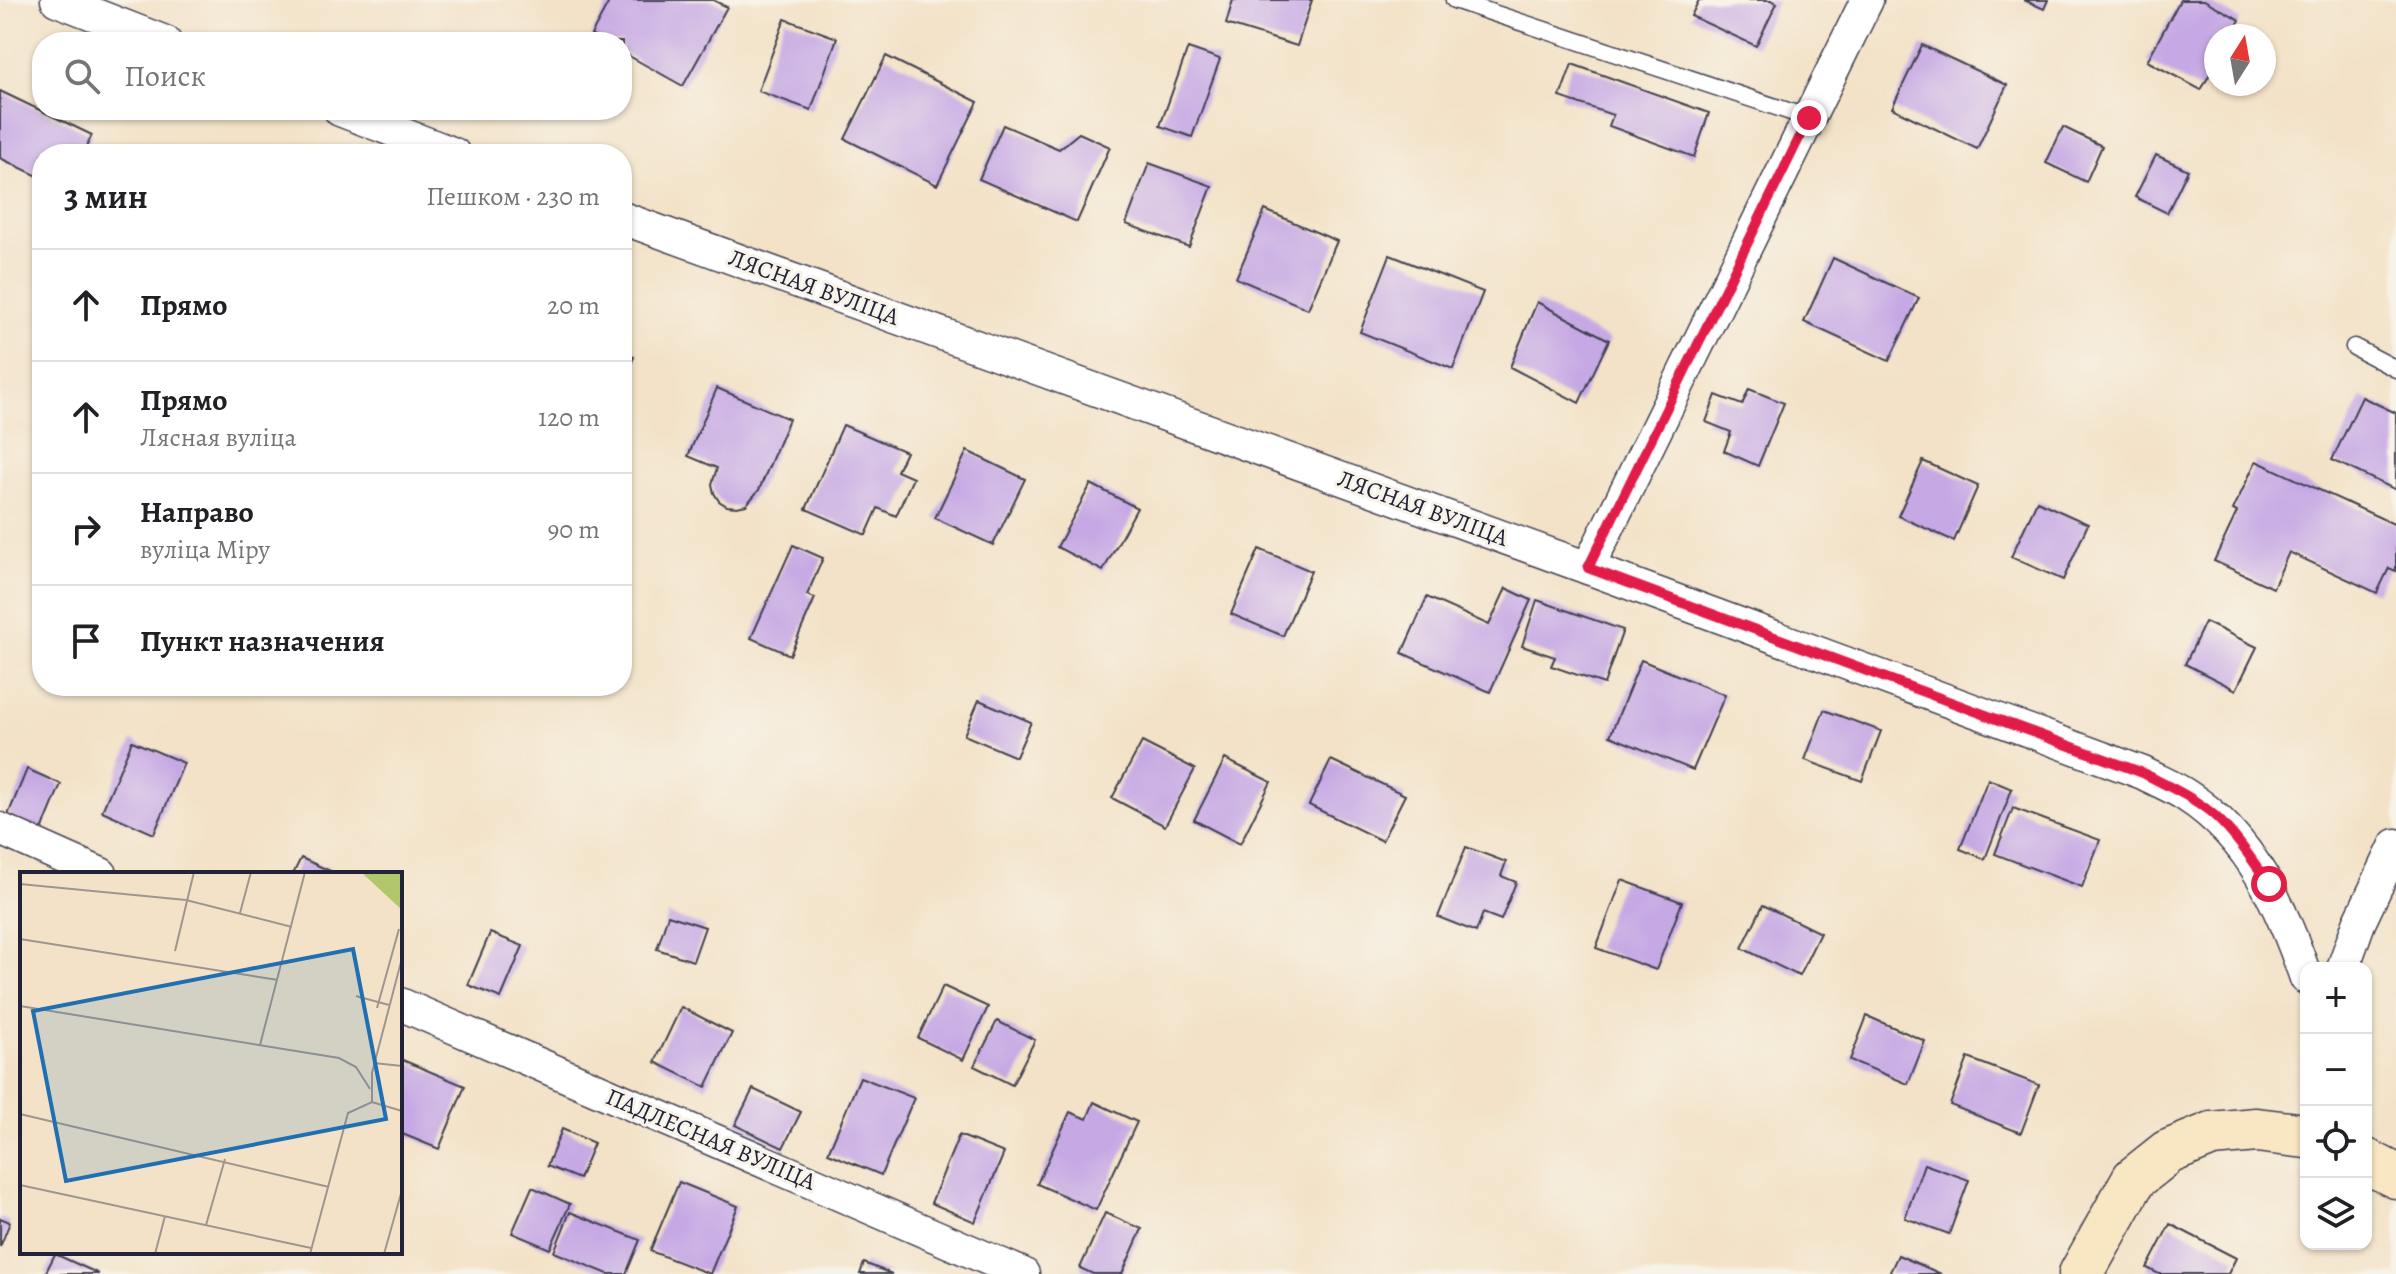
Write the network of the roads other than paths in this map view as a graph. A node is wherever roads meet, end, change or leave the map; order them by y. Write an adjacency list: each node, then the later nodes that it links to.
1 (57, 0): 4 (street)
2 (1454, 0): 5 (lane)
3 (1867, 0): 5 (street)
4 (139, 32)
5 (1809, 118): 11 (street)
6 (366, 120): 7 (street)
7 (428, 144)
8 (632, 222): 11 (street, ЛЯСНАЯ ВУЛІЦА)
9 (2354, 347): 10 (lane)
10 (2396, 369)
11 (1588, 568): 15 (street, ЛЯСНАЯ ВУЛІЦА)
12 (0, 829): 14 (street)
13 (2394, 854): 16 (street)
14 (97, 872)
15 (2301, 962)
16 (2345, 962)
17 (402, 1005): 21 (street, ПАДЛЕСНАЯ ВУЛІЦА)
18 (2300, 1135): 22 (main road)
19 (2372, 1164): 20 (main road)
20 (2396, 1176)
21 (1023, 1274)
22 (2081, 1274)

